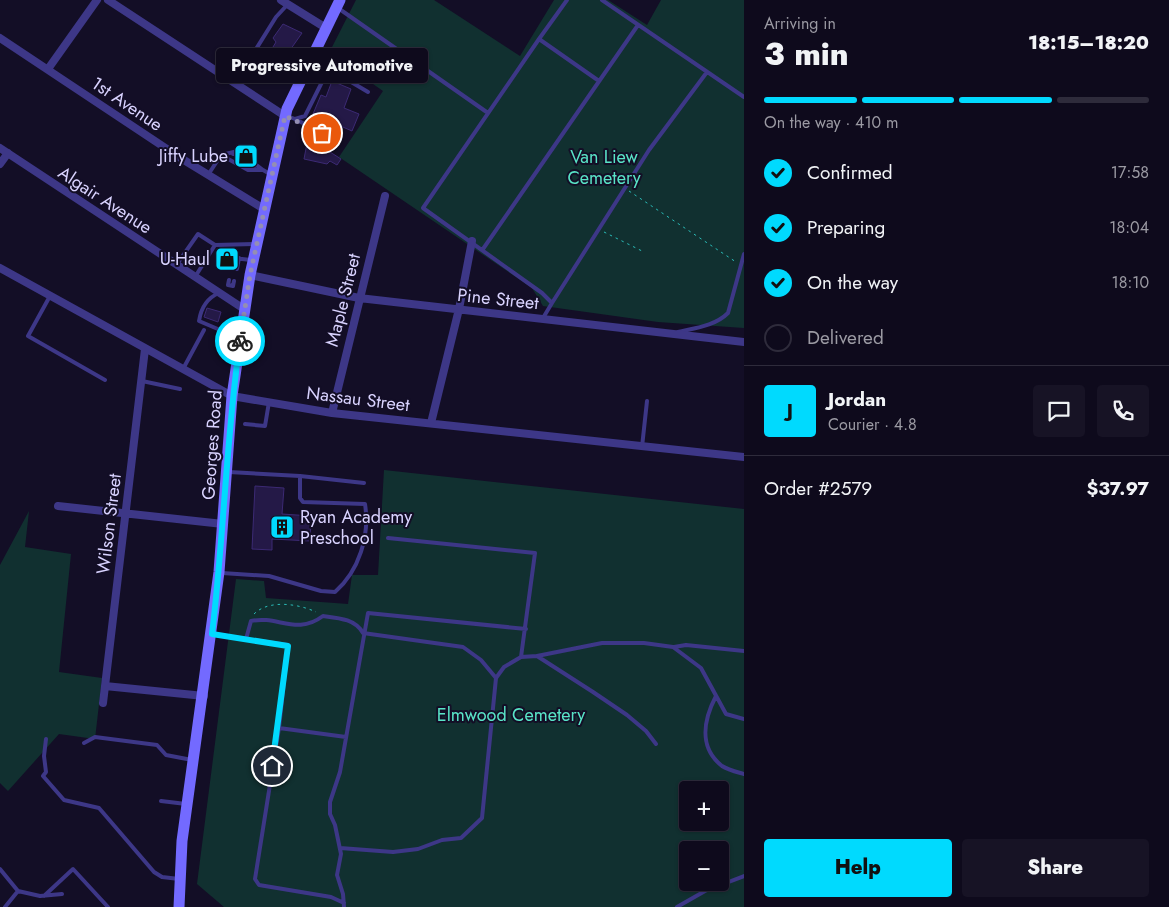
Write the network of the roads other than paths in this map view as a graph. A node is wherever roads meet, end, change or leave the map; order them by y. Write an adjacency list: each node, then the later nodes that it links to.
1 (97, 0): 12 (street)
2 (108, 0): 16 (street)
3 (567, 0): 10 (lane)
4 (602, 0): 7 (lane)
5 (285, 2): 8 (street); 16 (lane)
6 (338, 3): 8 (street, Georges Road); 19 (lane)
7 (638, 25): 14 (lane); 15 (lane)
8 (326, 28): 11 (street, Georges Road)
9 (0, 38): 12 (street, 1st Avenue)
10 (539, 39): 15 (lane); 19 (lane)
11 (310, 62): 13 (lane); 20 (street, Georges Road)
12 (48, 69): 27 (street, 1st Avenue)
13 (326, 72): 17 (lane); 20 (lane)
14 (706, 72): 18 (lane); 48 (lane)
15 (599, 81): 33 (lane)
16 (235, 83): 20 (street)
17 (368, 92)
18 (744, 97)
19 (488, 113): 30 (lane)
20 (290, 117): 21 (lane); 26 (street, Georges Road)
21 (335, 140)
22 (0, 148): 23 (street, Algair Avenue)
23 (8, 153): 25 (street); 37 (street, Algair Avenue)
24 (221, 155): 26 (lane); 26 (lane); 27 (lane)
25 (0, 164)
26 (267, 172): 29 (street, Georges Road)
27 (208, 175): 29 (street, 1st Avenue)
28 (385, 196): 47 (street, Maple Street)
29 (264, 209): 31 (street, Georges Road)
30 (472, 241): 33 (lane); 50 (street)
31 (257, 244): 32 (lane); 36 (street, Georges Road)
32 (215, 245): 37 (lane); 42 (lane)
33 (483, 249): 48 (lane)
34 (744, 254): 53 (lane)
35 (239, 258): 36 (lane); 39 (lane); 40 (lane)
36 (253, 260): 41 (street, Georges Road)
37 (176, 264): 42 (street, Algair Avenue)
38 (0, 268): 45 (street, Nassau Street)
39 (231, 268)
40 (237, 269)
41 (250, 275): 47 (street, Pine Street); 49 (street, Georges Road)
42 (196, 277): 44 (street, Algair Avenue)
43 (231, 281): 46 (lane)
44 (219, 292): 46 (street, Algair Avenue); 54 (lane)
45 (50, 296): 56 (street, Nassau Street); 58 (lane)
46 (227, 298): 49 (street, Algair Avenue)
47 (359, 298): 50 (street, Pine Street); 64 (street, Maple Street)
48 (552, 303): 51 (lane)
49 (244, 309): 54 (street, Georges Road)
50 (459, 309): 51 (street, Pine Street); 65 (street)
51 (543, 319): 53 (street, Pine Street)
52 (204, 330): 57 (lane)
53 (676, 333): 55 (street, Pine Street)
54 (240, 338): 61 (street, Georges Road)
55 (744, 342)
56 (146, 349): 57 (street, Nassau Street); 59 (street, Wilson Street)
57 (183, 369): 61 (street, Nassau Street)
58 (105, 380)
59 (142, 381): 60 (lane); 73 (street, Wilson Street)
60 (180, 389)
61 (232, 396): 63 (street, Nassau Street); 69 (street, Georges Road)
62 (647, 401): 67 (lane)
63 (269, 402): 64 (street, Nassau Street); 66 (lane)
64 (332, 412): 65 (street, Nassau Street)
65 (431, 423): 67 (street, Nassau Street)
66 (245, 424)
67 (642, 447): 68 (street, Nassau Street)
68 (744, 457)
69 (227, 472): 70 (lane); 74 (street, Georges Road)
70 (300, 476): 71 (lane); 76 (lane)
71 (364, 484)
72 (58, 506): 73 (street)
73 (126, 513): 74 (street); 86 (street, Wilson Street)
74 (223, 524): 76 (street, Georges Road)
75 (388, 538): 77 (lane)
76 (219, 572): 79 (street, Georges Road)
77 (526, 630): 78 (lane); 84 (lane)
78 (364, 633): 80 (lane); 85 (lane); 92 (lane)
79 (212, 634): 80 (lane); 87 (street, Georges Road)
80 (246, 639): 91 (lane)
81 (673, 647): 82 (lane); 83 (lane); 88 (lane)
82 (744, 651)
83 (537, 656): 84 (lane); 95 (lane)
84 (521, 657): 85 (lane)
85 (496, 678): 100 (lane)
86 (105, 686): 87 (street); 89 (street, Wilson Street)
87 (204, 696): 96 (street, Georges Road)
88 (716, 696): 90 (lane); 97 (lane)
89 (103, 704)
90 (744, 719)
91 (279, 728): 92 (lane); 107 (lane)
92 (346, 738): 100 (lane)
93 (46, 739): 103 (lane)
94 (84, 743): 96 (lane)
95 (656, 744)
96 (194, 761): 99 (street, Georges Road)
97 (744, 774)
98 (161, 801): 99 (lane)
99 (187, 804): 103 (street, Georges Road)
100 (340, 848): 107 (lane)
101 (0, 869): 104 (lane)
102 (744, 876): 111 (lane)
103 (179, 879): 110 (street, Georges Road)
104 (18, 891): 106 (lane); 108 (lane)
105 (62, 894): 106 (lane)
106 (44, 896): 109 (lane)
107 (344, 905)
108 (5, 907)
109 (108, 907)
110 (179, 907)
111 (677, 907)

